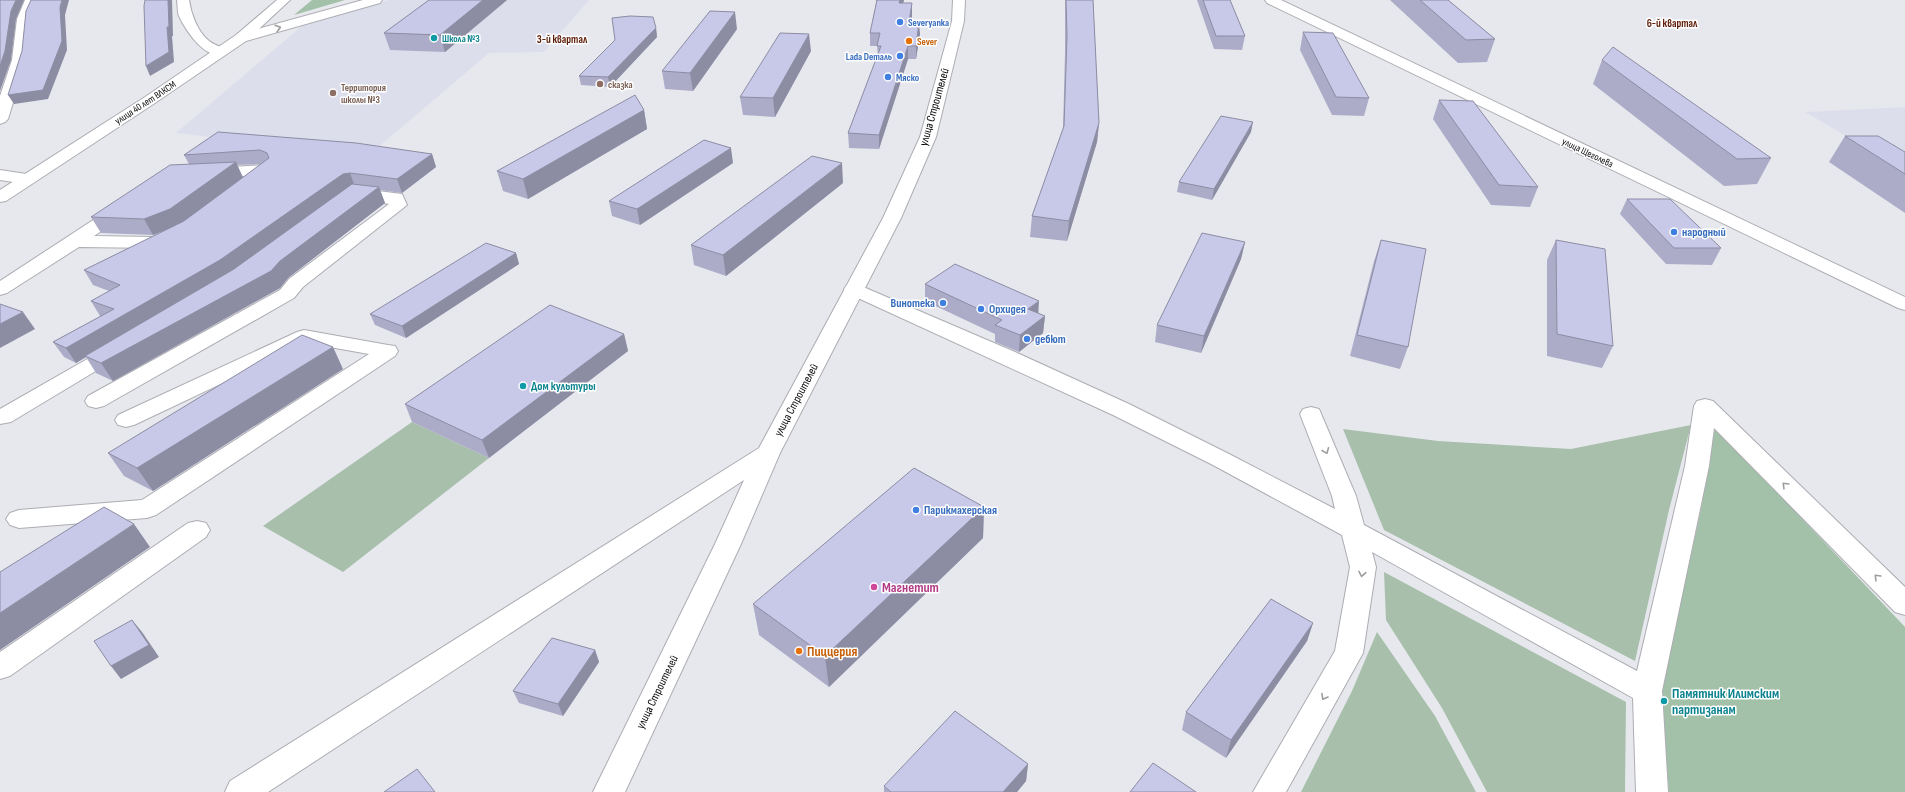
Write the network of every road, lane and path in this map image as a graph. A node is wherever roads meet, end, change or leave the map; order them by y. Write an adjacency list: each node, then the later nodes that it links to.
1 (32, 0): 9 (street)
2 (183, 0): 8 (street)
3 (284, 0): 7 (street, улица 40 лет ВЛКСМ)
4 (376, 0): 7 (street, one-way to 4)
5 (959, 0): 16 (street, улица Строителей)
6 (1271, 0): 17 (street, улица Щеголева)
7 (240, 38): 8 (street, улица 40 лет ВЛКСМ)
8 (220, 52): 11 (street, улица 40 лет ВЛКСМ)
9 (0, 119)
10 (0, 175): 11 (street)
11 (27, 179): 12 (street, улица 40 лет ВЛКСМ)
12 (0, 197)
13 (342, 202): 19 (street)
14 (75, 241): 14 (street); 15 (street)
15 (0, 289)
16 (854, 289): 23 (street, улица Строителей); 26 (street)
17 (1905, 304)
18 (132, 340): 21 (street)
19 (96, 401)
20 (1311, 414): 26 (street, one-way to 26)
21 (3, 417)
22 (126, 420): 24 (street)
23 (768, 453): 30 (street); 31 (street, улица Строителей)
24 (19, 518)
25 (197, 530): 28 (street)
26 (1353, 531): 29 (street); 32 (street, one-way to 32)
27 (1905, 604): 29 (street, one-way to 29)
28 (0, 667)
29 (1647, 691): 33 (street)
30 (241, 792)
31 (609, 792)
32 (1269, 792)
33 (1652, 792)

